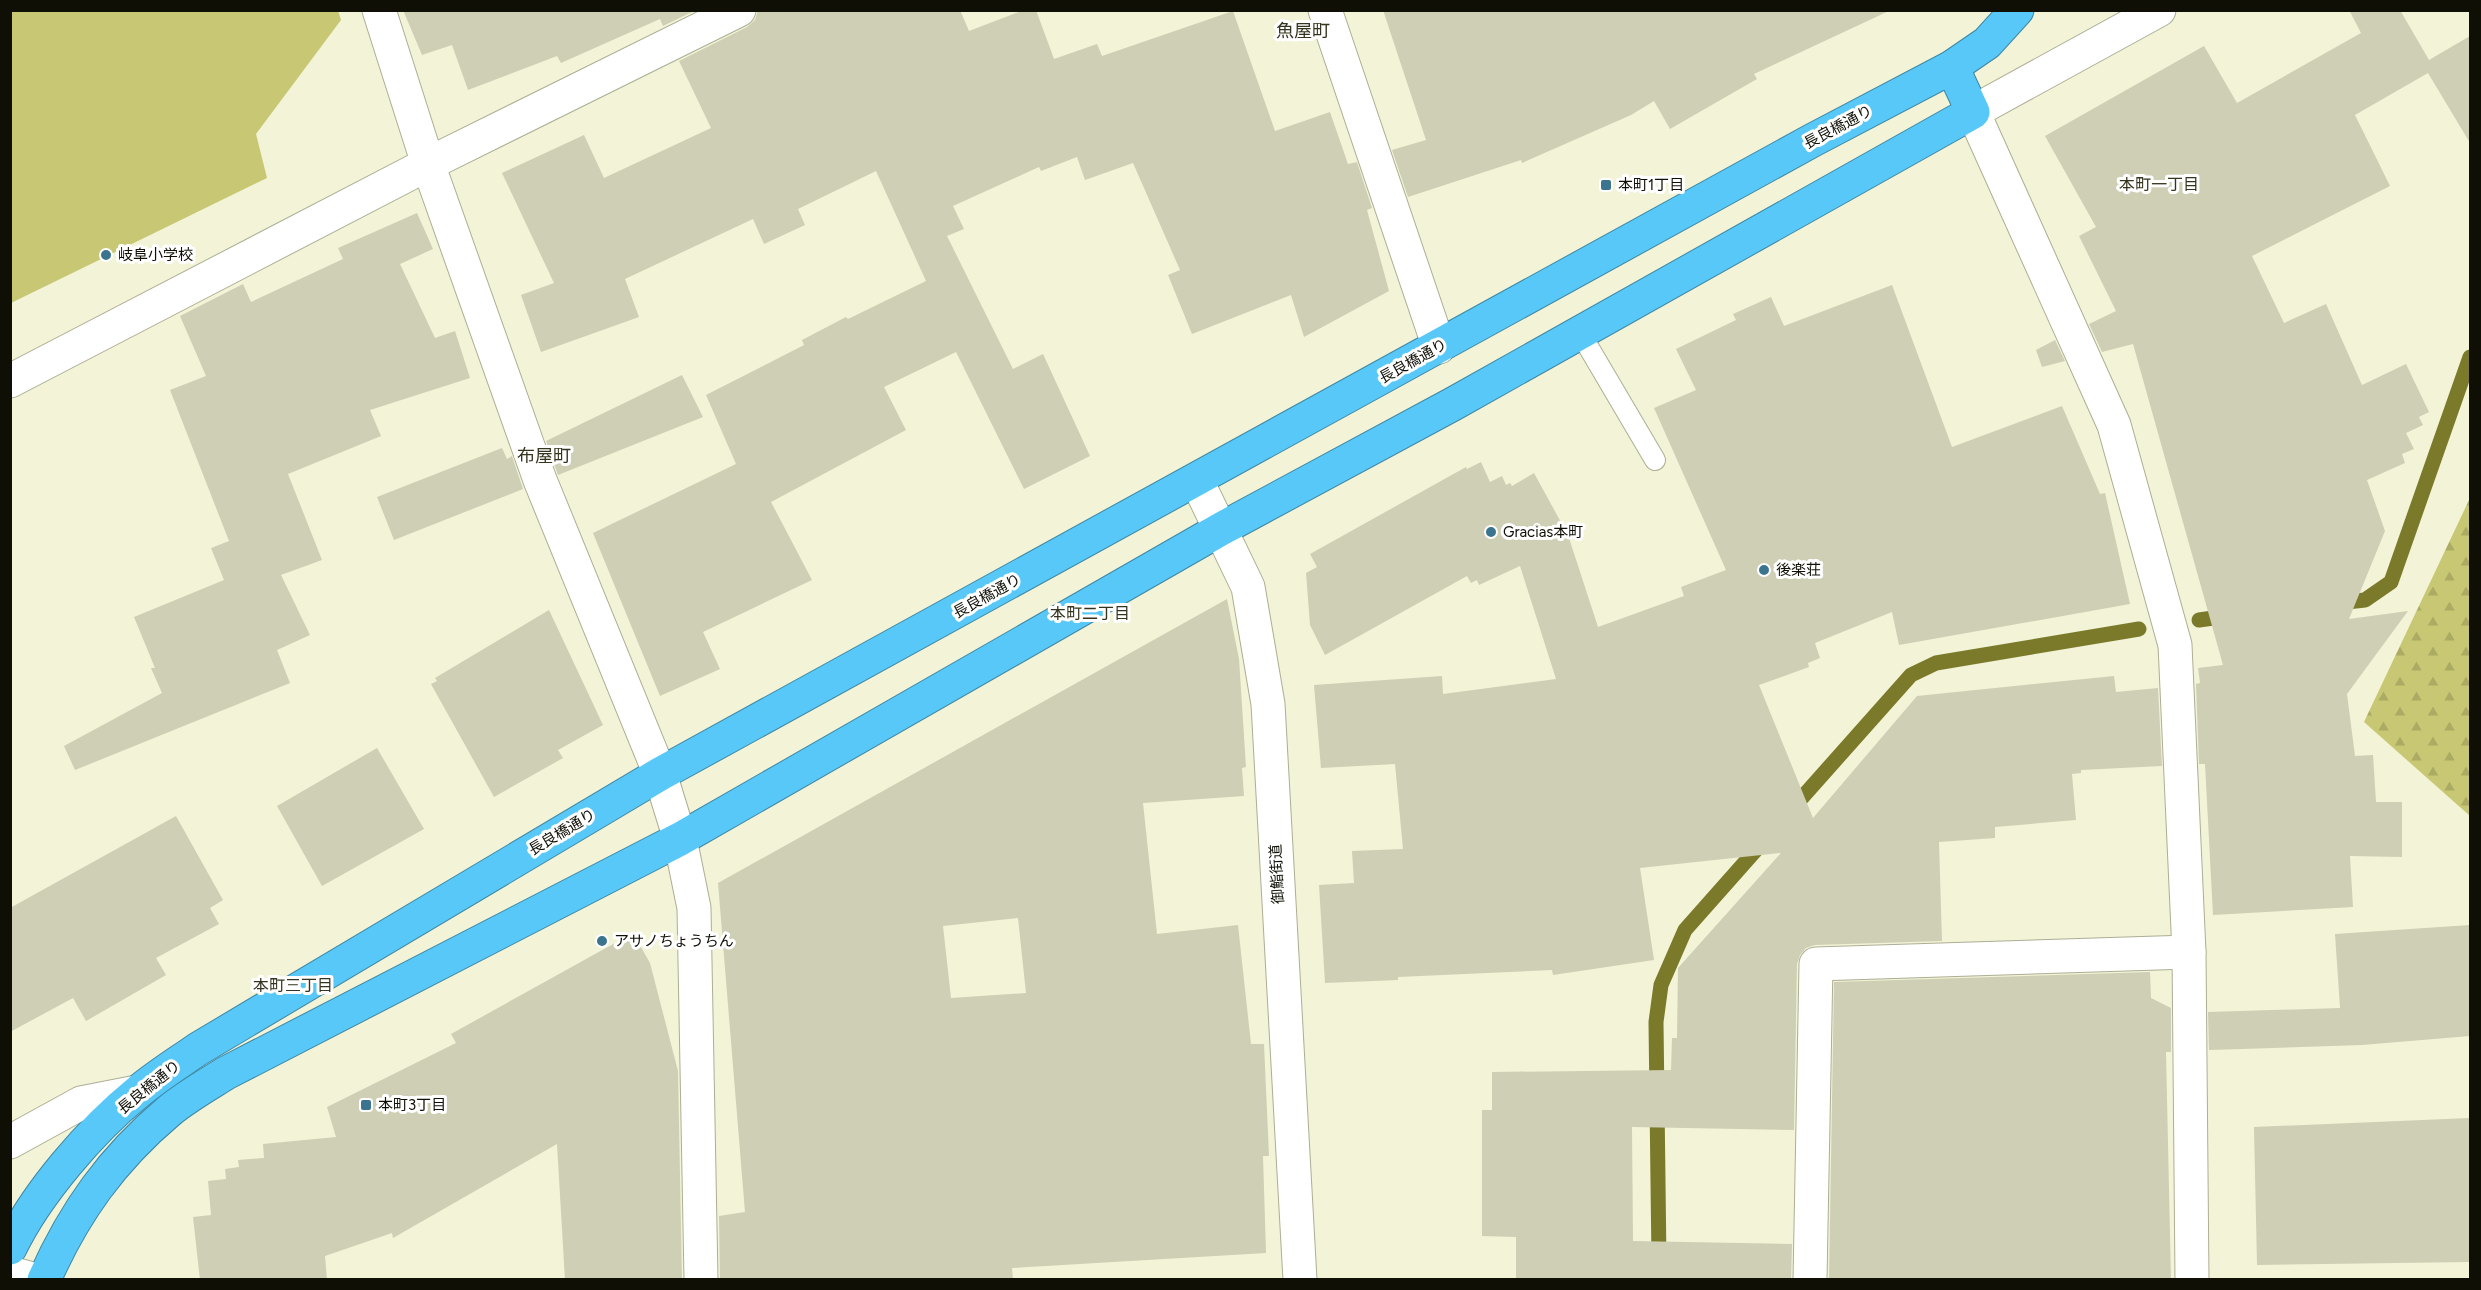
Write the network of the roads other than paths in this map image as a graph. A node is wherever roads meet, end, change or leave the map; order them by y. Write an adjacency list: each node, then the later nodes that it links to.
1 (379, 10): 8 (street)
2 (739, 10): 8 (street)
3 (1325, 10): 10 (street)
4 (2017, 10): 6 (highway, 長良橋通り)
5 (2159, 10): 7 (street)
6 (1952, 67): 7 (highway); 10 (highway, 長良橋通り)
7 (1973, 112): 9 (highway, 長良橋通り); 17 (street)
8 (428, 164): 11 (street); 15 (street)
9 (1579, 331): 12 (lane); 14 (highway, 長良橋通り)
10 (1439, 347): 13 (highway, 長良橋通り)
11 (10, 381)
12 (1655, 460)
13 (1197, 481): 14 (street, 御鮨街道); 15 (highway, 長良橋通り)
14 (1221, 529): 16 (highway, 長良橋通り); 25 (street, 御鮨街道)
15 (660, 774): 16 (street); 18 (highway, 長良橋通り)
16 (680, 838): 23 (highway, 長良橋通り); 24 (street)
17 (2189, 952): 26 (street); 27 (street)
18 (137, 1092): 19 (street); 20 (highway, 長良橋通り)
19 (10, 1142)
20 (10, 1248)
21 (10, 1273): 22 (street)
22 (36, 1280)
23 (44, 1280)
24 (701, 1280)
25 (1300, 1280)
26 (1810, 1280)
27 (2192, 1280)

